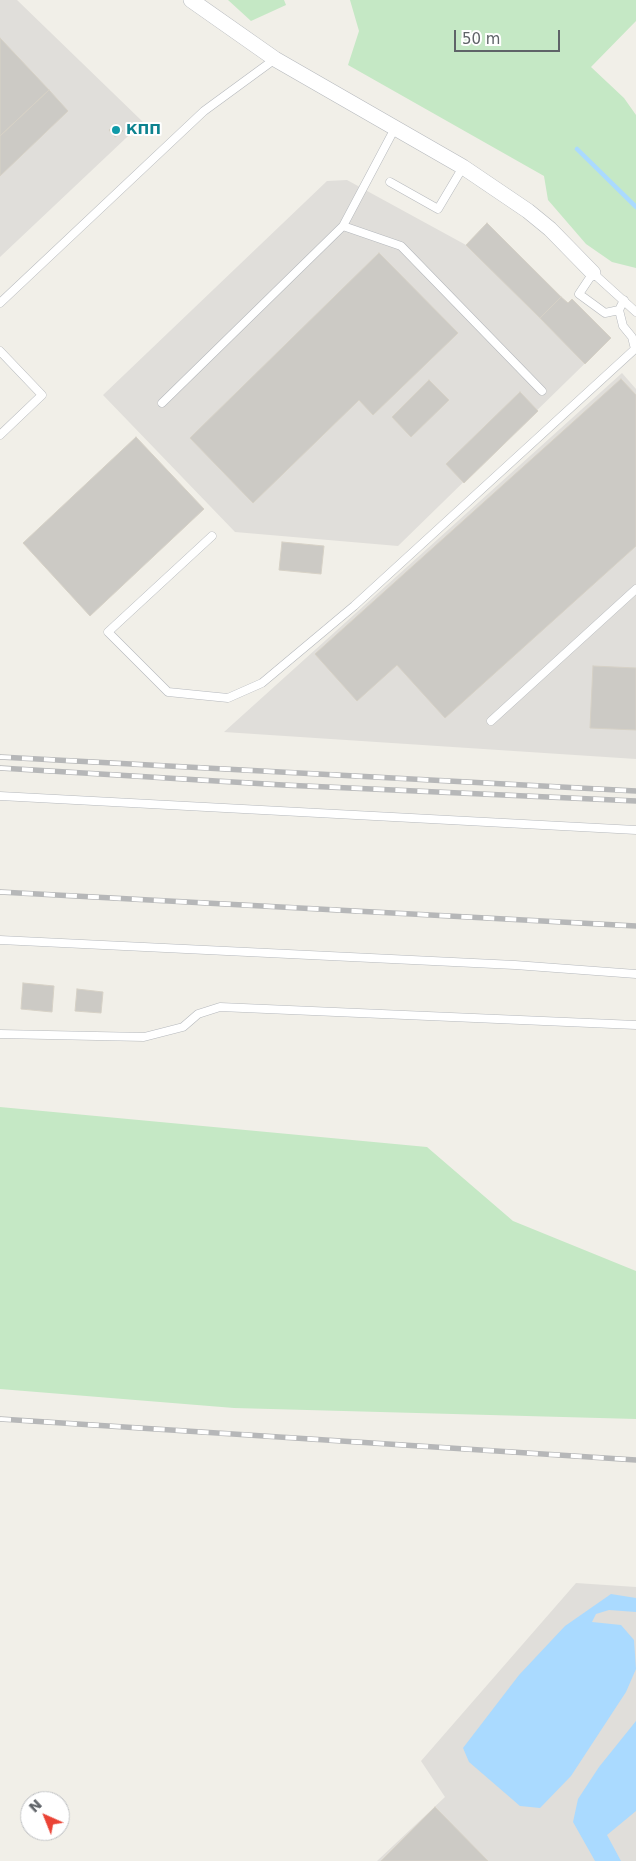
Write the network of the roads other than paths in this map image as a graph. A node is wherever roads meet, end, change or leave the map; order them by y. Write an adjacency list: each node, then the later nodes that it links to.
1 (191, 0): 2 (street)
2 (275, 59): 3 (street); 9 (lane)
3 (395, 128): 4 (street); 6 (lane)
4 (463, 167): 5 (lane); 7 (street)
5 (390, 182)
6 (343, 226): 13 (lane); 14 (lane)
7 (593, 273): 8 (lane); 10 (lane)
8 (624, 300): 10 (lane); 11 (lane)
9 (0, 303)
10 (619, 310): 16 (lane)
11 (636, 312)
12 (0, 351): 15 (lane)
13 (542, 391)
14 (162, 403)
15 (0, 435)
16 (212, 536)
17 (636, 589): 18 (lane)
18 (491, 721)
19 (0, 796): 20 (lane)
20 (636, 830)
21 (0, 940): 22 (lane)
22 (636, 974)
23 (636, 1025): 24 (lane)
24 (0, 1034)

